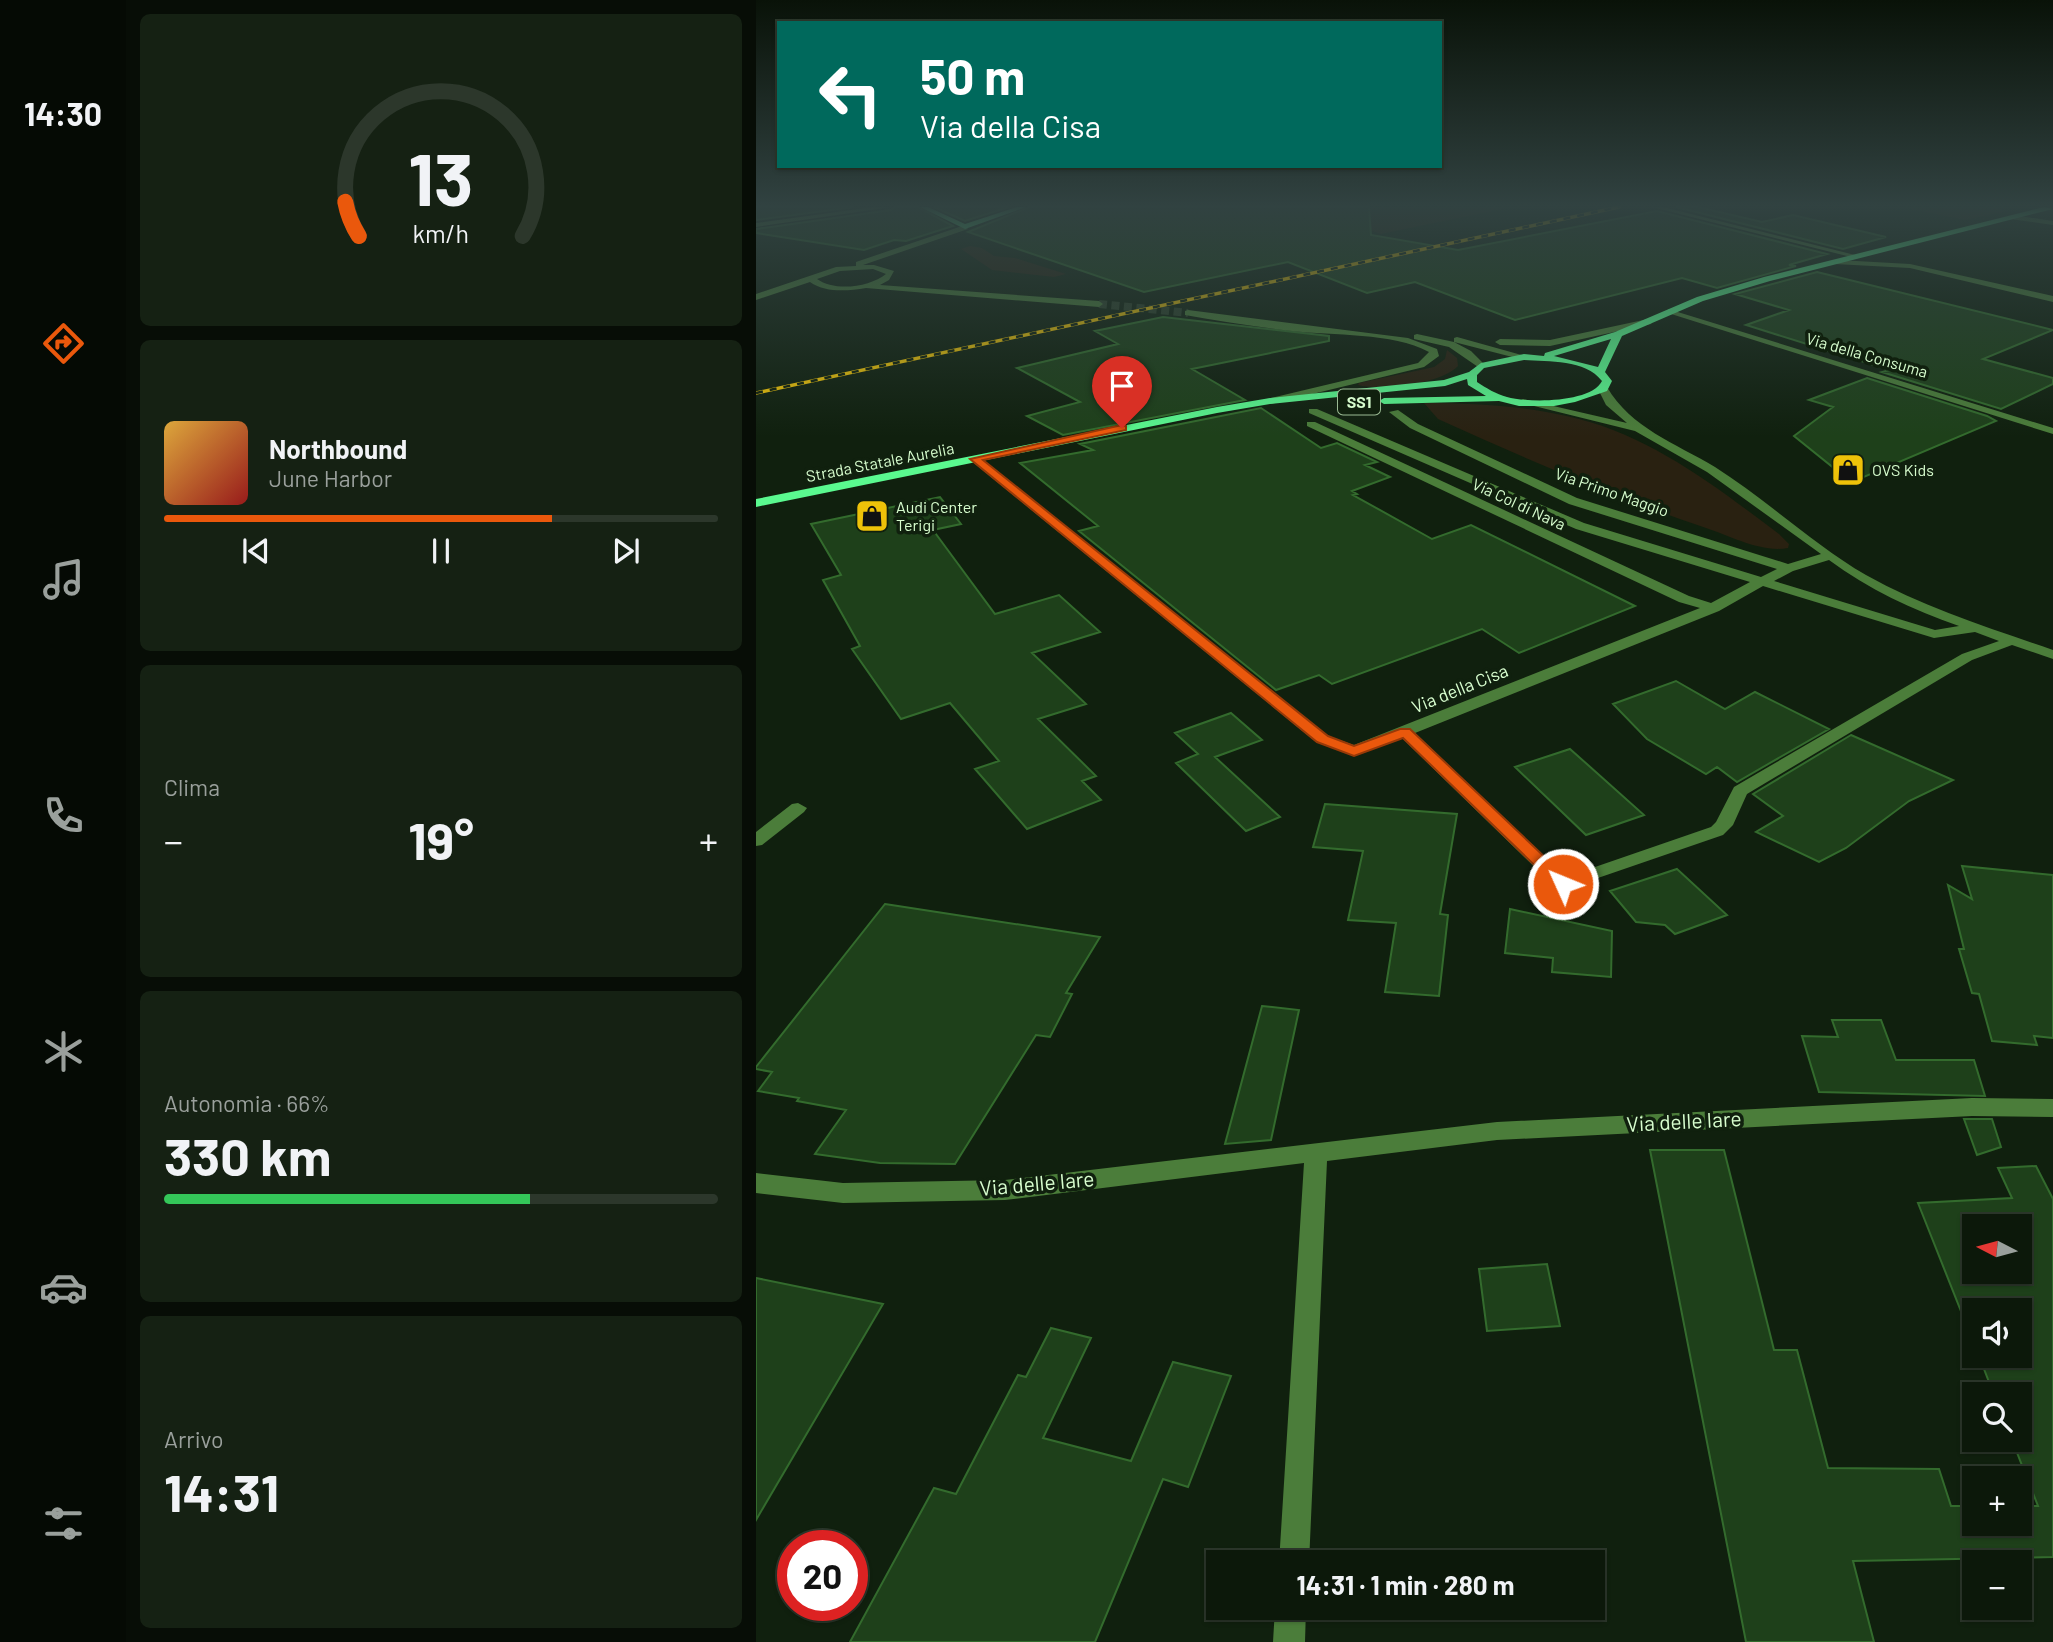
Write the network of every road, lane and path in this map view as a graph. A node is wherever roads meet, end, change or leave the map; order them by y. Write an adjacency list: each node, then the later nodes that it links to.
1 (801, 284): 10 (street)
2 (819, 284): 8 (street)
3 (872, 284): 7 (street)
4 (911, 284): 9 (street)
5 (1753, 284): 13 (main road)
6 (1986, 284): 11 (street)
7 (866, 286): 8 (street); 9 (street)
8 (824, 287): 10 (street)
9 (956, 292): 12 (street)
10 (759, 296)
11 (2053, 299)
12 (1099, 304)
13 (1671, 311): 16 (main road); 34 (street, Via della Consuma)
14 (1188, 313): 15 (street)
15 (1215, 316): 17 (street); 27 (street)
16 (1648, 322): 18 (street); 19 (main road)
17 (1301, 324): 18 (street); 22 (street)
18 (1434, 334): 20 (street)
19 (1618, 334): 21 (main road); 23 (main road)
20 (1524, 357): 21 (main road); 22 (main road)
21 (1541, 357): 23 (main road)
22 (1481, 366): 24 (main road)
23 (1600, 372): 25 (main road)
24 (1472, 374): 26 (main road); 27 (main road, Strada Statale Aurelia)
25 (1603, 389): 28 (main road); 32 (street)
26 (1501, 399): 28 (main road); 29 (main road, Strada Statale Aurelia / SS1)
27 (1270, 401): 29 (main road, Strada Statale Aurelia)
28 (1522, 402): 32 (street)
29 (1217, 410): 35 (main road, Strada Statale Aurelia / SS1)
30 (1394, 412): 31 (street, Via Primo Maggio)
31 (1414, 426): 33 (street); 38 (street, Via Primo Maggio)
32 (1639, 429): 37 (street)
33 (1401, 430)
34 (2053, 431)
35 (975, 459): 36 (main road, Strada Statale Aurelia / SS1); 44 (street, Via della Cisa)
36 (756, 503)
37 (1830, 556): 38 (street); 41 (street)
38 (1788, 568): 39 (street, Via della Cisa)
39 (1760, 583): 40 (street, Via della Cisa); 40 (street, Via Col di Nava); 41 (street)
40 (1714, 608): 44 (street, Via della Cisa)
41 (1975, 628): 42 (street)
42 (2011, 641): 43 (street); 44 (street)
43 (2053, 655)
44 (1405, 732)
45 (799, 808): 46 (street)
46 (756, 841)
47 (2053, 1108): 48 (street, Via delle Iare)
48 (1317, 1153): 49 (street, Via delle Iare); 50 (street)
49 (756, 1183)
50 (1295, 1550)
51 (1290, 1620): 52 (street)
52 (1289, 1642)

